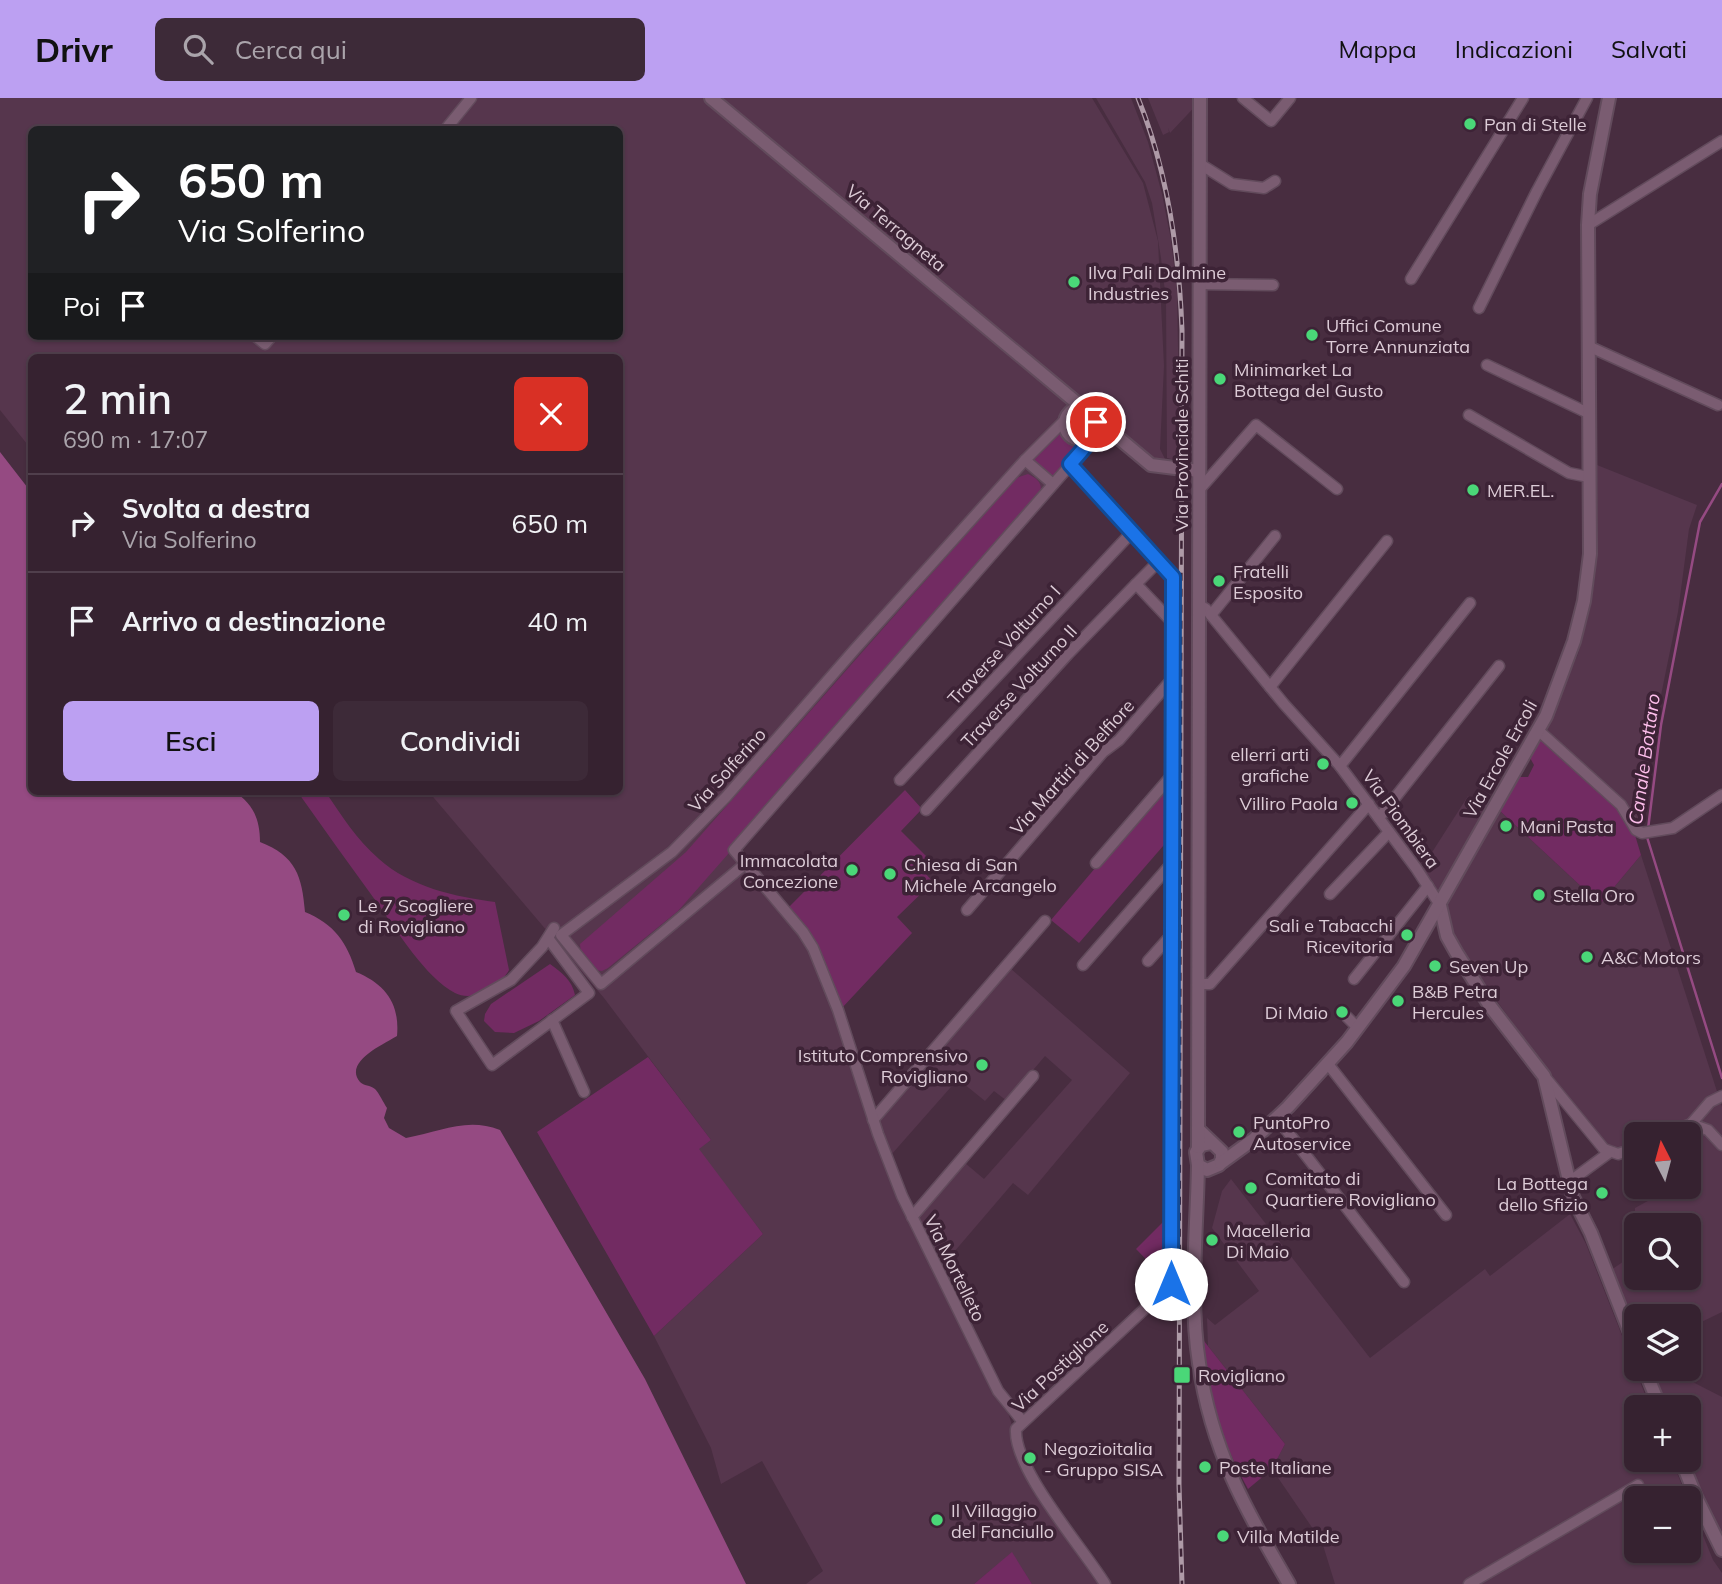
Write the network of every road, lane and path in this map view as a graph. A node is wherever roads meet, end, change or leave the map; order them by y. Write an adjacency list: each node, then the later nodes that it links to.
1 (471, 98): 9 (street)
2 (711, 98): 21 (street, Via Terragneta)
3 (1200, 98): 11 (street, Via Provinciale Schiti)
4 (1242, 98): 5 (street)
5 (1290, 98)
6 (1523, 98): 14 (street)
7 (1587, 98): 17 (street)
8 (1609, 98): 13 (street, Via Ercole Ercoli)
9 (448, 126)
10 (1722, 141): 13 (street)
11 (1200, 164): 12 (street); 15 (street, Via Provinciale Schiti)
12 (1275, 181)
13 (1588, 225): 18 (street, Via Ercole Ercoli)
14 (1411, 279)
15 (1199, 284): 16 (street); 27 (street, Via Provinciale Schiti)
16 (1273, 285)
17 (1479, 308)
18 (1588, 346): 20 (street); 22 (street, Via Ercole Ercoli)
19 (1487, 365): 22 (street)
20 (1718, 405)
21 (1073, 413): 24 (street); 24 (street); 25 (street, Via Solferino)
22 (1588, 413): 28 (street, Via Ercole Ercoli)
23 (1469, 415): 28 (street)
24 (1093, 429): 26 (street); 27 (street)
25 (1025, 460): 29 (street); 55 (street, Via Solferino)
26 (1070, 464): 29 (street); 32 (street)
27 (1199, 471): 31 (street, Via Provinciale Schiti)
28 (1589, 478): 44 (street, Via Ercole Ercoli)
29 (1053, 484): 55 (street, Via Mortelleto)
30 (1337, 489): 31 (street)
31 (1198, 491): 38 (street, Via Provinciale Schiti)
32 (1132, 531): 35 (street); 47 (street, Traverse Volturno I)
33 (1275, 536): 39 (street)
34 (1387, 541): 43 (street)
35 (1159, 561): 36 (street, Traverse Volturno II); 40 (street)
36 (1136, 584): 40 (street); 50 (street, Traverse Volturno II)
37 (1470, 603): 45 (street)
38 (1198, 604): 39 (street, Via Piombiera); 67 (street, Via Provinciale Schiti)
39 (1212, 615): 43 (street, Via Piombiera)
40 (1173, 623): 42 (street)
41 (1499, 666): 51 (street)
42 (1173, 678): 46 (street); 59 (street, Via Martiri di Belfiore)
43 (1270, 687): 45 (street, Via Piombiera)
44 (1538, 730): 48 (street); 58 (street, Via Ercole Ercoli)
45 (1340, 766): 49 (street, Via Piombiera)
46 (1173, 774): 53 (street); 54 (street)
47 (900, 780)
48 (1722, 795)
49 (1369, 804): 51 (street, Via Piombiera); 67 (street)
50 (926, 810)
51 (1379, 818): 52 (street, Via Piombiera)
52 (1390, 832): 56 (street, Via Piombiera); 57 (street)
53 (1096, 863)
54 (1172, 863): 62 (street); 65 (street)
55 (745, 864): 77 (street, Via Mortelleto)
56 (1428, 886): 58 (street, Via Piombiera); 66 (street)
57 (1330, 894)
58 (1440, 905): 70 (street, Via Ercole Ercoli); 73 (street, Via Piombiera)
59 (967, 910)
60 (1045, 921): 77 (street)
61 (554, 928): 63 (street)
62 (1173, 933): 64 (street); 93 (street)
63 (548, 938): 69 (street); 69 (street)
64 (1148, 961)
65 (1083, 965)
66 (1354, 979)
67 (1198, 984): 80 (street, Via Provinciale Schiti)
68 (1347, 1017): 70 (street)
69 (552, 1020): 74 (street)
70 (1358, 1028): 71 (street, Via Ercole Ercoli)
71 (1328, 1064): 76 (street, Via Ercole Ercoli); 89 (street)
72 (1033, 1076): 90 (street)
73 (1544, 1076): 85 (street, Via Piombiera); 88 (street, Via Piombiera)
74 (584, 1092)
75 (1722, 1096): 78 (street)
76 (1278, 1118): 84 (street, Via Ercole Ercoli); 92 (street)
77 (873, 1120): 90 (street, Via Mortelleto)
78 (1693, 1122)
79 (1701, 1128): 82 (street)
80 (1198, 1129): 81 (street); 83 (street, Via Provinciale Schiti)
81 (1215, 1144): 83 (street); 84 (street); 87 (street)
82 (1722, 1145)
83 (1198, 1147): 87 (street, Via Provinciale Schiti)
84 (1239, 1149): 87 (street, Via Ercole Ercoli)
85 (1610, 1152): 86 (street); 88 (street)
86 (1624, 1152)
87 (1210, 1166): 91 (street)
88 (1569, 1182): 94 (street, Via Piombiera)
89 (1446, 1214)
90 (912, 1217): 95 (street, Via Mortelleto)
91 (1196, 1261): 93 (street, Via Postiglione); 100 (street)
92 (1404, 1282)
93 (1171, 1284): 95 (street, Via Postiglione)
94 (1624, 1319)
95 (1023, 1422): 99 (street, Via Postiglione)
96 (1686, 1472): 98 (street)
97 (1638, 1485): 101 (street)
98 (1722, 1549)
99 (1105, 1584)
100 (1289, 1584)
101 (1469, 1584)

